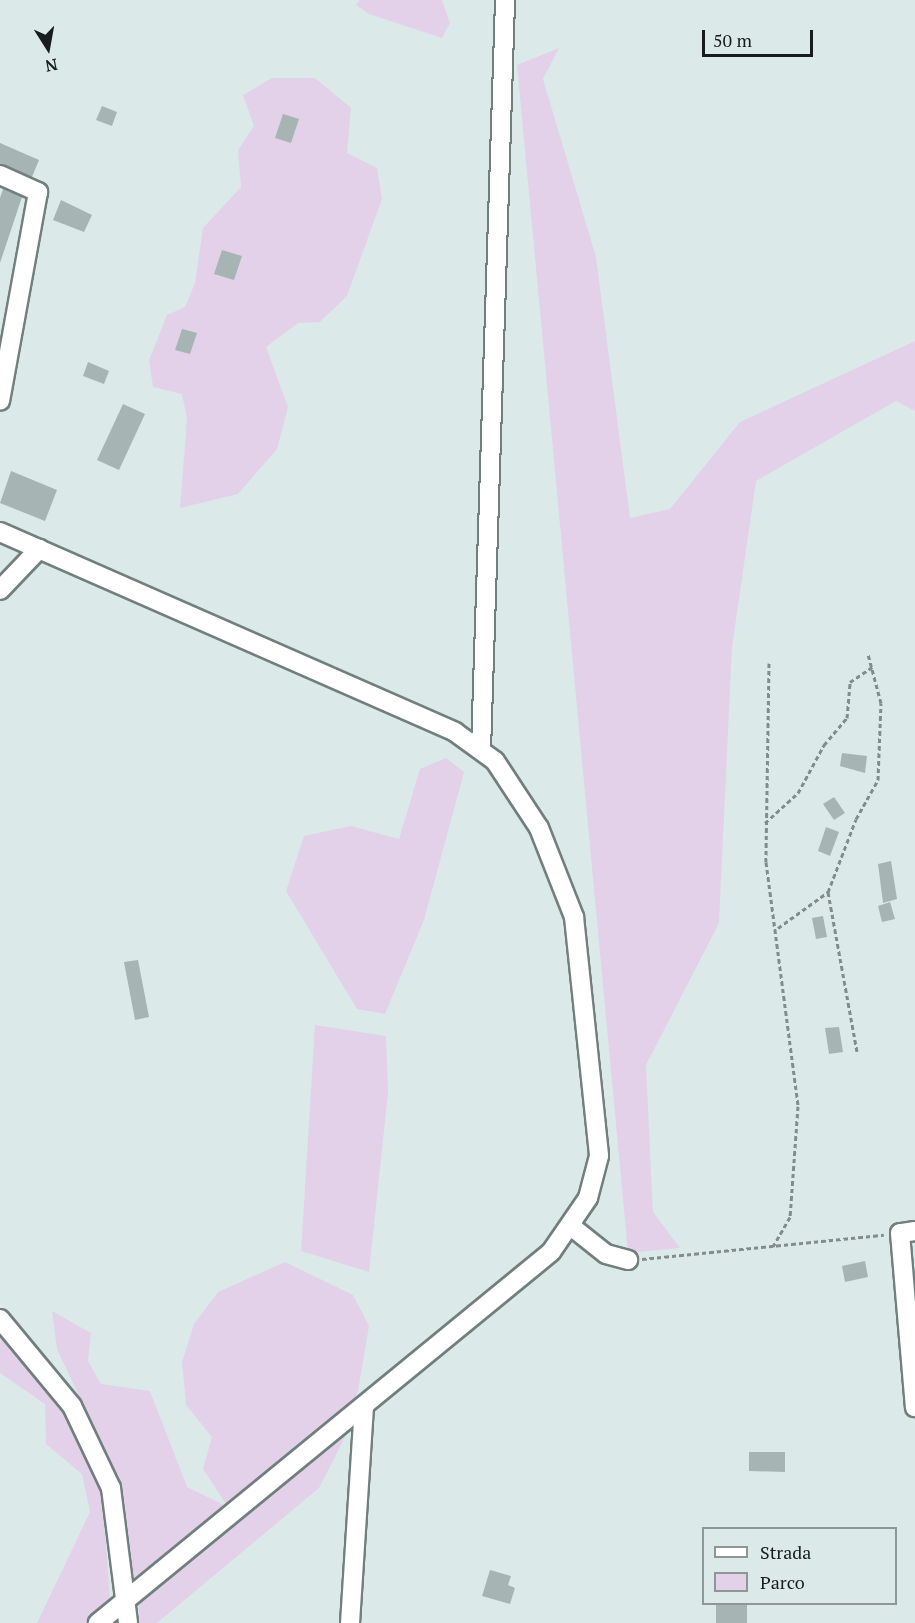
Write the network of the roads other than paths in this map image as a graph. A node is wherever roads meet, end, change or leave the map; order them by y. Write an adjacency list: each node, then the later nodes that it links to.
1 (505, 0): 7 (street)
2 (0, 175): 3 (street)
3 (0, 401)
4 (0, 532): 5 (street)
5 (39, 549): 6 (street); 7 (street)
6 (0, 590)
7 (481, 749): 8 (street)
8 (572, 1227): 10 (street); 13 (street)
9 (908, 1232): 12 (street)
10 (628, 1260)
11 (0, 1319): 14 (street)
12 (915, 1407)
13 (364, 1408): 14 (street); 17 (street)
14 (125, 1600): 15 (street); 16 (street)
15 (98, 1623)
16 (128, 1623)
17 (350, 1623)

